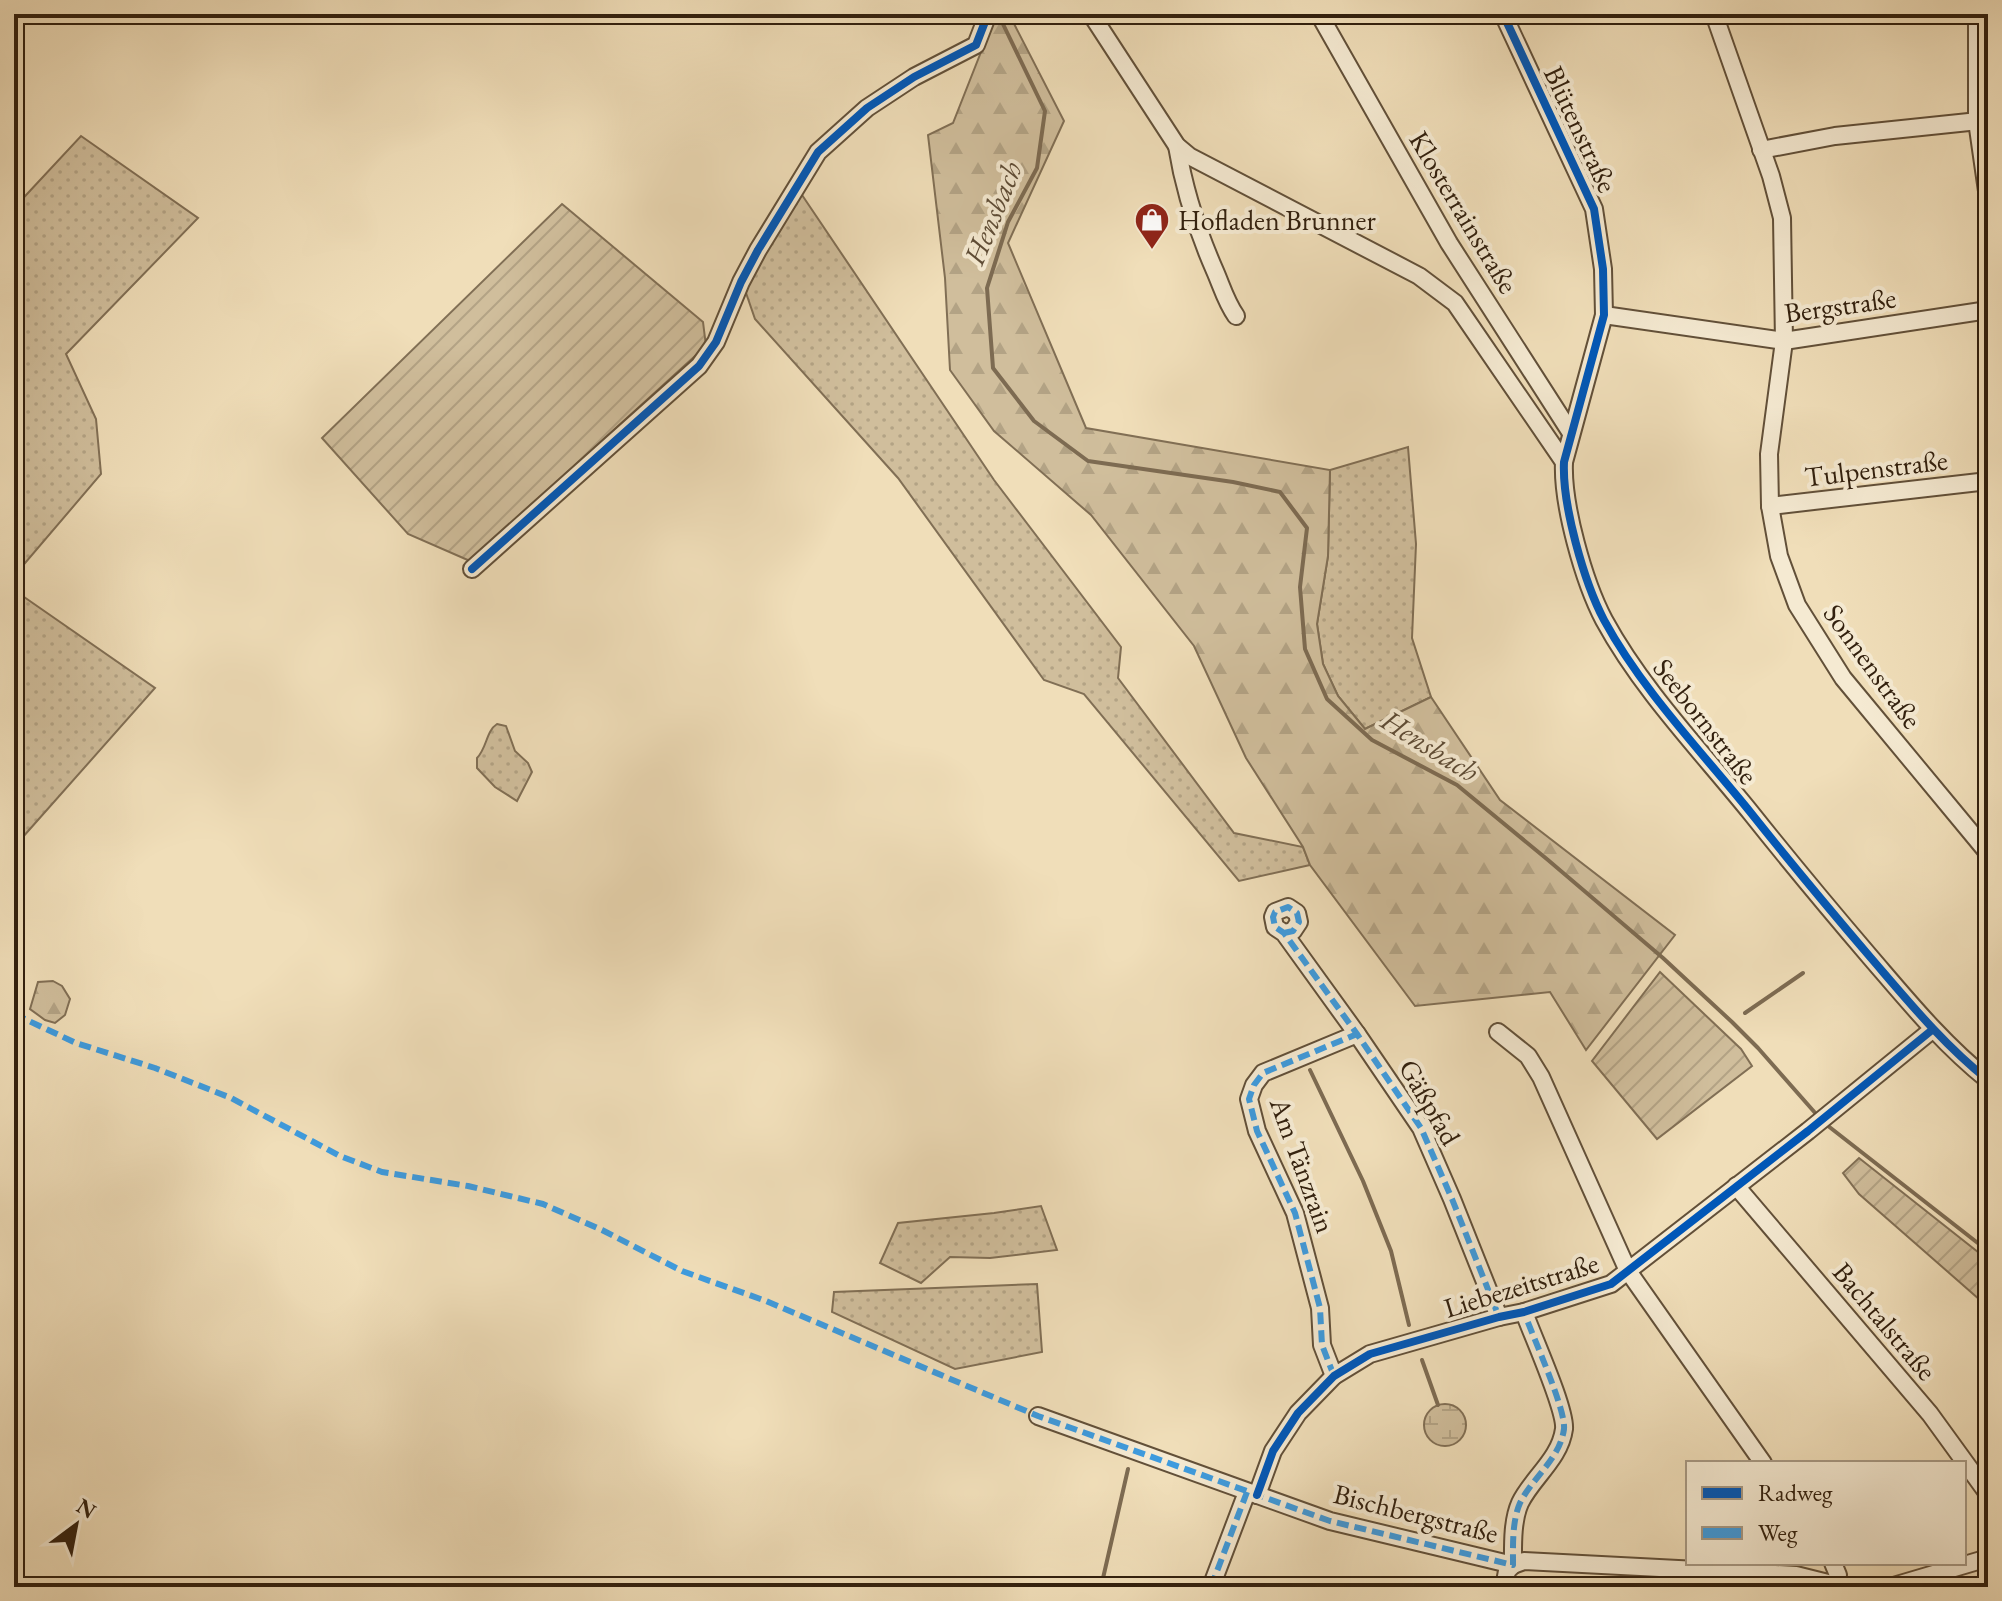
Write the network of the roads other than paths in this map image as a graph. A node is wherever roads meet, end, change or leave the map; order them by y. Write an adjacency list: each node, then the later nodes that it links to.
1 (988, 14): 19 (street)
2 (1091, 14): 8 (street)
3 (1319, 14): 15 (street, Klosterrainstraße)
4 (1503, 14): 12 (street, Blütenstraße)
5 (1714, 14): 9 (street, Sonnenstraße)
6 (1977, 14): 7 (street)
7 (1982, 121): 9 (street); 10 (street)
8 (1177, 146): 13 (street); 16 (street)
9 (1761, 150): 14 (street, Sonnenstraße)
10 (1988, 198)
11 (1988, 310): 14 (street, Bergstraße)
12 (1604, 315): 14 (street, Bergstraße); 15 (street, Seebornstraße)
13 (1236, 316)
14 (1784, 341): 18 (street, Sonnenstraße)
15 (1571, 433): 16 (street, Seebornstraße)
16 (1564, 462): 22 (street, Seebornstraße)
17 (1988, 481): 18 (street, Tulpenstraße)
18 (1770, 506): 20 (street, Sonnenstraße)
19 (472, 569)
20 (1988, 853)
21 (1284, 933): 24 (street, Gäßpfad)
22 (1932, 1030): 25 (street, Seebornstraße); 26 (street, Liebezeitstraße)
23 (1498, 1032): 27 (street)
24 (1357, 1034): 29 (street, Gäßpfad); 30 (street, Am Tänzrain)
25 (1988, 1080)
26 (1736, 1186): 27 (street, Liebezeitstraße); 33 (street, Bachtalstraße)
27 (1628, 1271): 28 (street, Liebezeitstraße); 32 (street)
28 (1524, 1312): 29 (street, Liebezeitstraße); 38 (street)
29 (1499, 1317): 30 (street, Liebezeitstraße)
30 (1334, 1376): 35 (street, Liebezeitstraße)
31 (1038, 1416): 35 (street, Bischbergstraße)
32 (1762, 1461)
33 (1964, 1461)
34 (1966, 1464): 36 (street, Bachtalstraße)
35 (1252, 1494): 38 (street, Bischbergstraße); 43 (street, Liebezeitstraße)
36 (1988, 1494)
37 (1988, 1558): 41 (street)
38 (1513, 1565): 42 (street, Bischbergstraße); 44 (street)
39 (1834, 1565): 42 (street)
40 (1964, 1565): 45 (street)
41 (1966, 1565)
42 (1840, 1585)
43 (1211, 1587)
44 (1504, 1587)
45 (1890, 1587)

